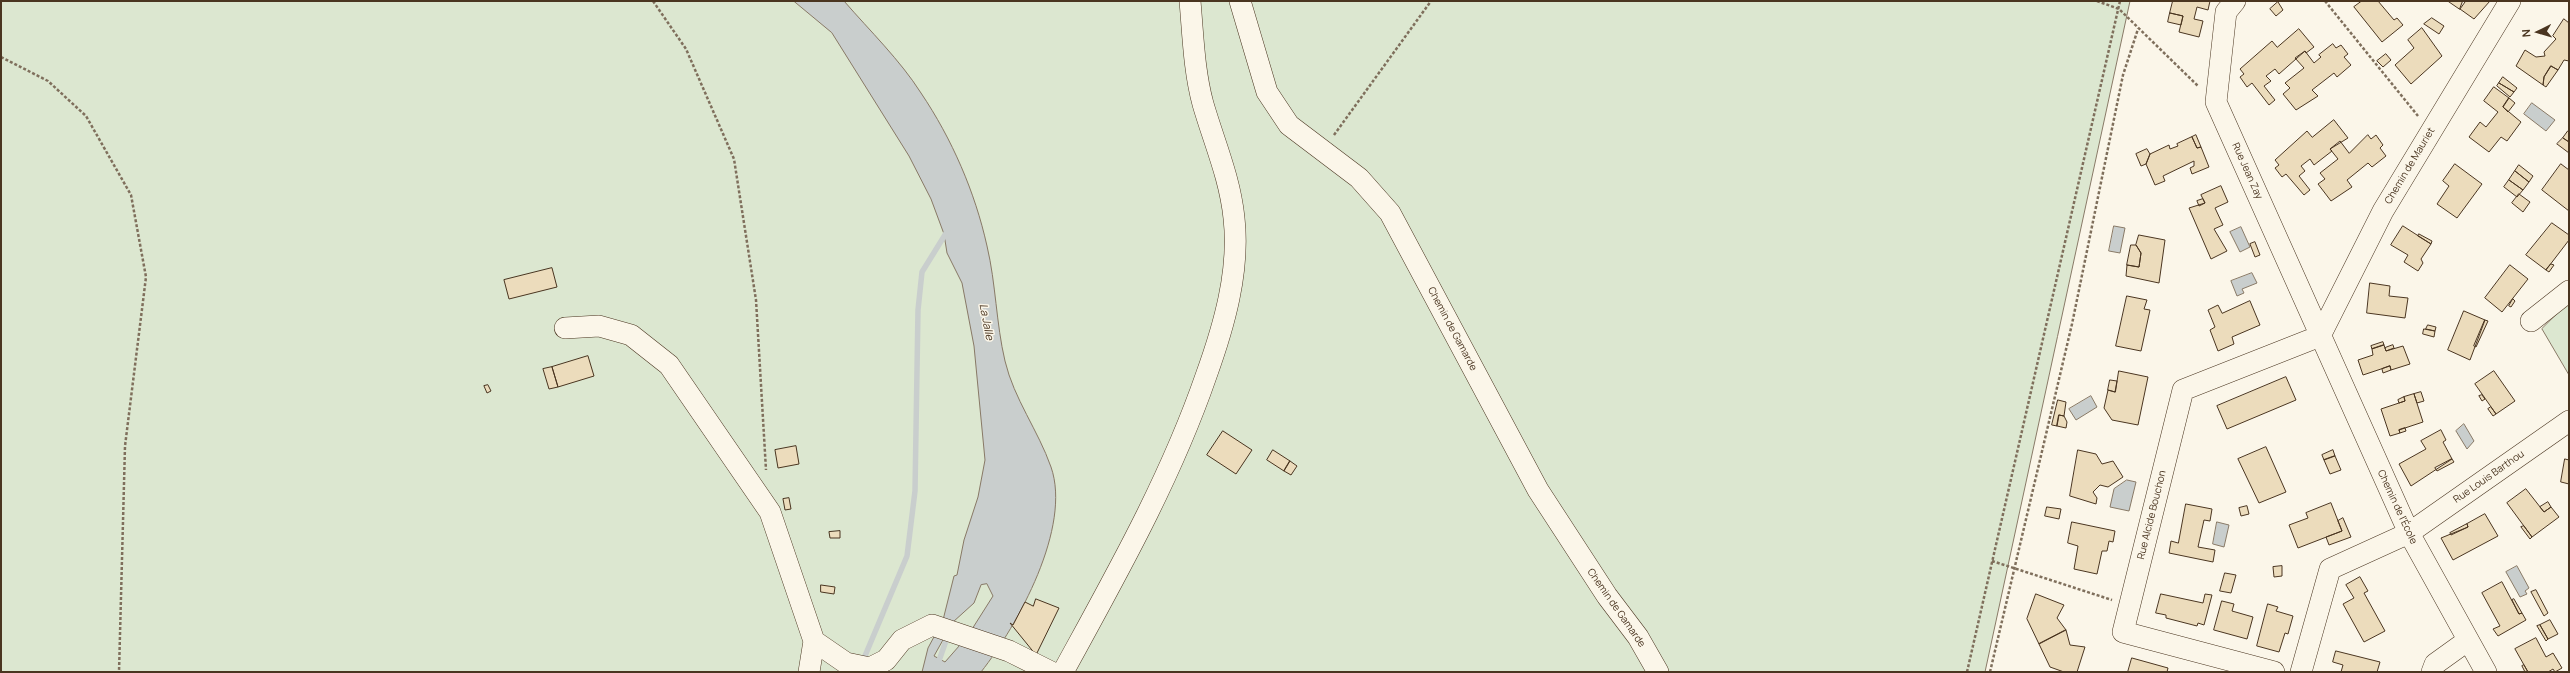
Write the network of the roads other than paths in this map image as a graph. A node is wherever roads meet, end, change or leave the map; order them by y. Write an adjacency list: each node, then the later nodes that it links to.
1 (1190, 1): 15 (street)
2 (1240, 1): 16 (street, Chemin de Gamarde)
3 (2235, 1): 8 (street, Rue Jean Zay)
4 (2510, 1): 8 (street, Chemin de Mauriet)
5 (2569, 291): 6 (street)
6 (2532, 321)
7 (565, 328): 11 (street)
8 (2320, 336): 10 (street, Chemin de l'École); 17 (street, Rue Alcide Bouchon)
9 (2569, 421): 10 (street, Rue Louis Barthou)
10 (2409, 533): 12 (street, Chemin de l'École); 18 (street)
11 (814, 640): 13 (street); 14 (street)
12 (2467, 641): 19 (street); 20 (street, Chemin de l'École)
13 (809, 672)
14 (1051, 672)
15 (1063, 672)
16 (1658, 672)
17 (2274, 672)
18 (2301, 672)
19 (2432, 672)
20 (2486, 672)

